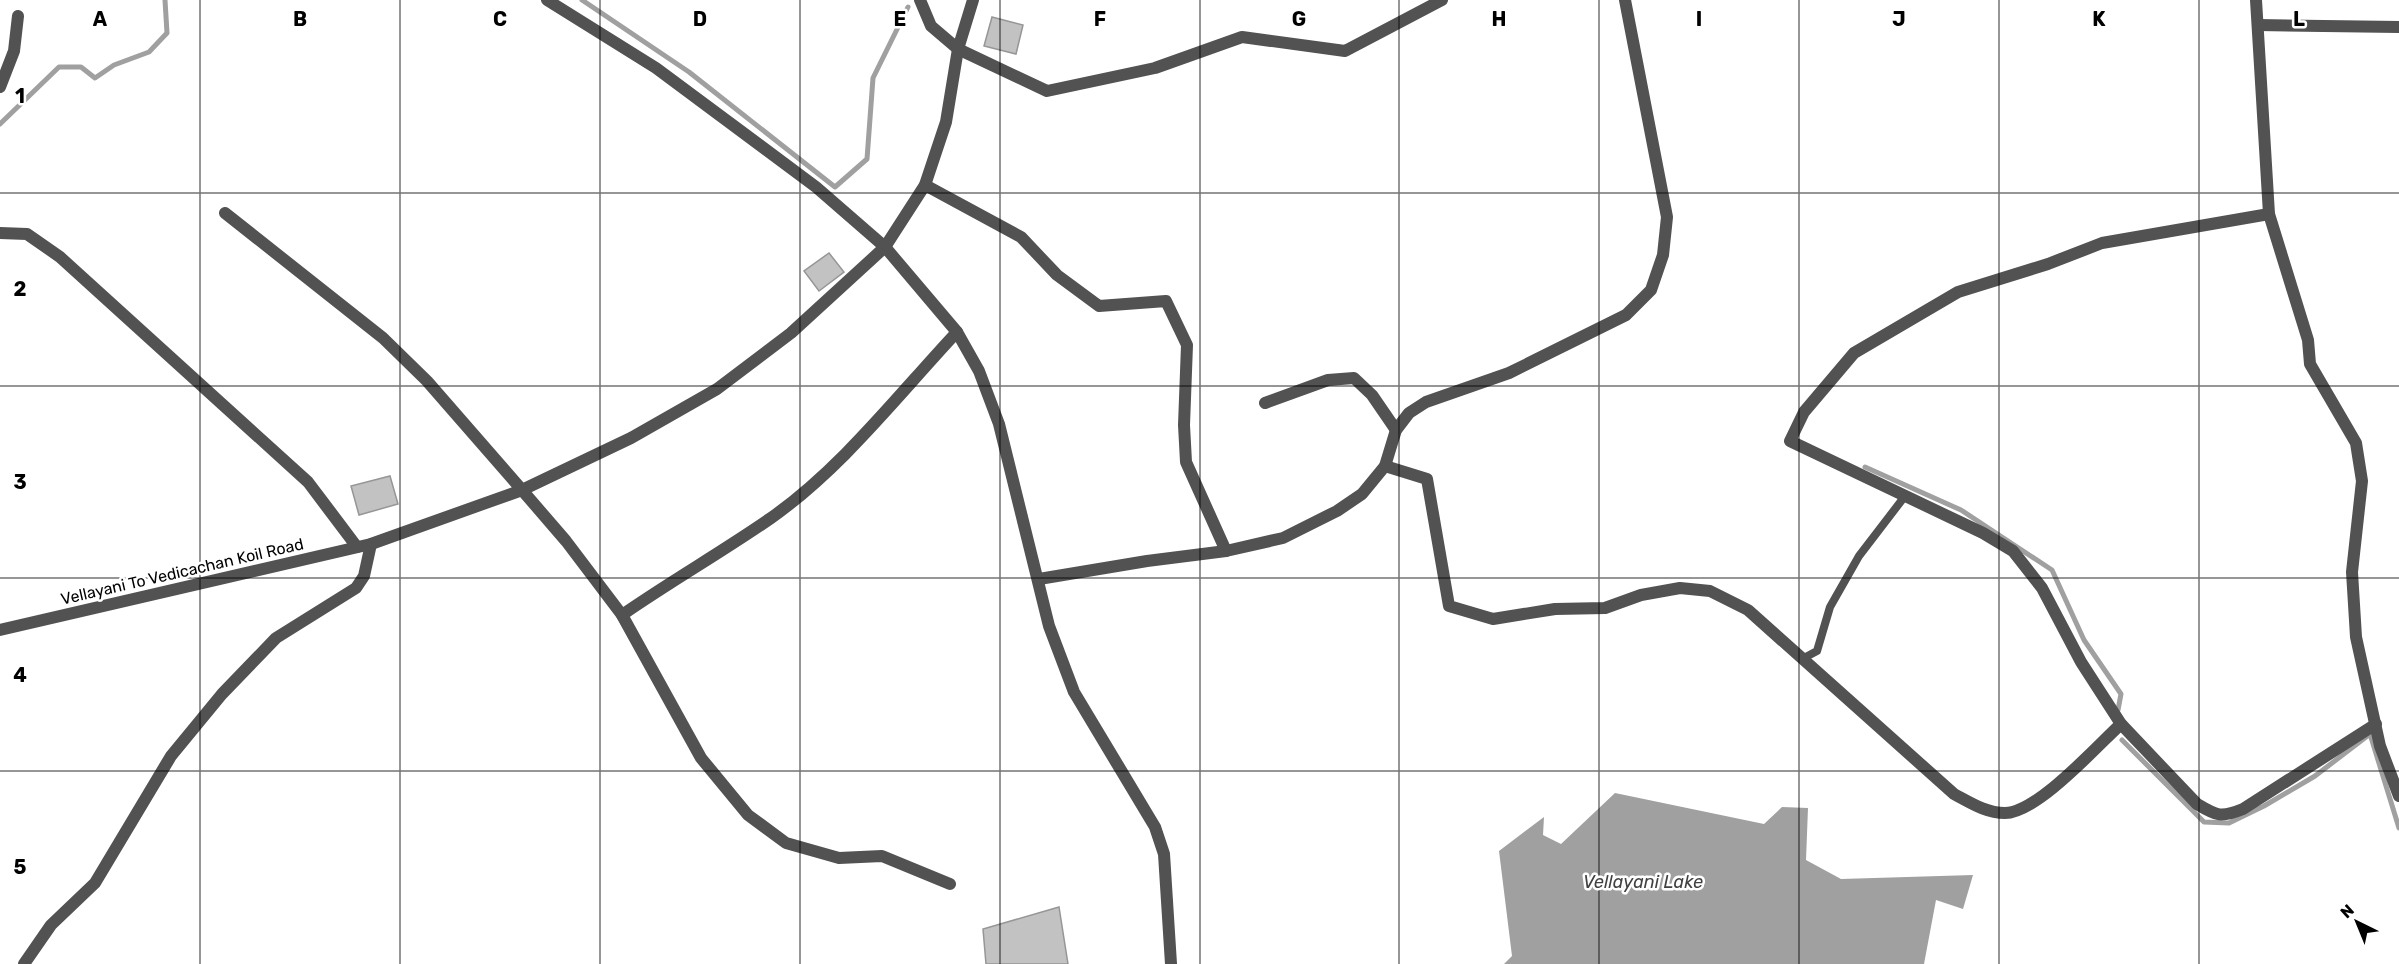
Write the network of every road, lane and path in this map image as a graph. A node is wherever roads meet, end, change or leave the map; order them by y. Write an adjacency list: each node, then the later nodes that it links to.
1 (548, 0): 16 (street)
2 (920, 0): 10 (street)
3 (973, 0): 10 (street, Vellayani To Vedicachan Koil Road)
4 (1442, 0): 10 (street)
5 (1625, 0): 19 (street)
6 (2256, 0): 8 (street)
7 (18, 16): 11 (street)
8 (2258, 26): 9 (street); 14 (street)
9 (2399, 27)
10 (958, 49): 12 (street, Vellayani To Vedicachan Koil Road)
11 (0, 87)
12 (926, 185): 16 (street, Vellayani To Vedicachan Koil Road); 25 (street)
13 (225, 213): 21 (street)
14 (2269, 214): 22 (street); 31 (street)
15 (0, 233): 24 (street)
16 (885, 247): 17 (street); 21 (street, Vellayani To Vedicachan Koil Road)
17 (957, 332): 26 (street); 27 (street)
18 (1265, 403): 19 (street)
19 (1396, 430): 20 (street)
20 (1385, 466): 25 (street); 29 (street)
21 (522, 490): 23 (street, Vellayani To Vedicachan Koil Road); 27 (street)
22 (1905, 496): 29 (lane); 30 (street)
23 (371, 544): 24 (street, Vellayani To Vedicachan Koil Road); 34 (street)
24 (357, 547): 28 (street, Vellayani To Vedicachan Koil Road)
25 (1226, 552): 26 (street)
26 (1039, 579): 35 (street)
27 (622, 615): 33 (street)
28 (0, 630)
29 (1803, 659): 30 (street)
30 (2121, 724): 31 (street)
31 (2376, 724): 32 (street)
32 (2399, 796)
33 (950, 884)
34 (24, 964)
35 (1171, 964)

